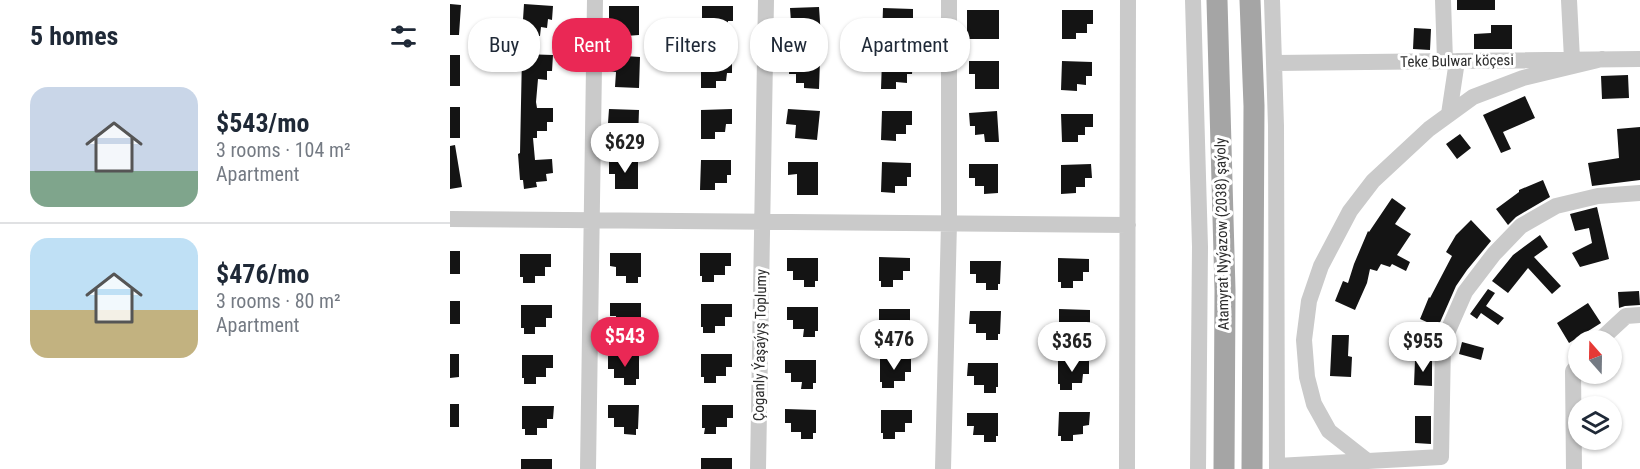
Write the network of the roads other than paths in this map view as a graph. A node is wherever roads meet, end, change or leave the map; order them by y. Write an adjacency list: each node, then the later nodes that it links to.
1 (595, 0): 19 (street)
2 (766, 0): 20 (street, Çoganly Ýaşaýyş Toplumy)
3 (949, 0): 21 (street)
4 (1128, 0): 22 (street)
5 (1193, 0): 33 (street)
6 (1216, 0): 34 (main road, Atamyrat Nyýazow (2038) şaýoly)
7 (1250, 0): 35 (main road, Atamyrat Nyýazow (2038) şaýoly)
8 (1272, 0): 15 (street)
9 (1443, 0): 14 (street)
10 (1569, 0): 11 (street)
11 (1572, 59): 12 (street, Teke Bulwar köçesi); 14 (street, Teke Bulwar köçesi)
12 (1602, 59): 13 (street, Teke Bulwar köçesi); 16 (street)
13 (1640, 59)
14 (1451, 61): 15 (street, Teke Bulwar köçesi); 16 (street)
15 (1275, 63): 28 (street)
16 (1449, 114): 26 (street)
17 (1640, 193): 27 (street)
18 (450, 219): 19 (street)
19 (592, 220): 20 (street); 29 (street)
20 (762, 222): 21 (street); 30 (street, Çoganly Ýaşaýyş Toplumy)
21 (949, 223): 22 (street); 31 (street)
22 (1128, 225): 32 (street)
23 (1640, 315): 24 (street)
24 (1611, 330)
25 (1573, 384): 36 (street)
26 (1366, 460): 27 (street); 28 (street)
27 (1441, 463)
28 (1277, 468)
29 (588, 469)
30 (758, 469)
31 (943, 469)
32 (1127, 469)
33 (1198, 469)
34 (1224, 469)
35 (1252, 469)
36 (1574, 469)

